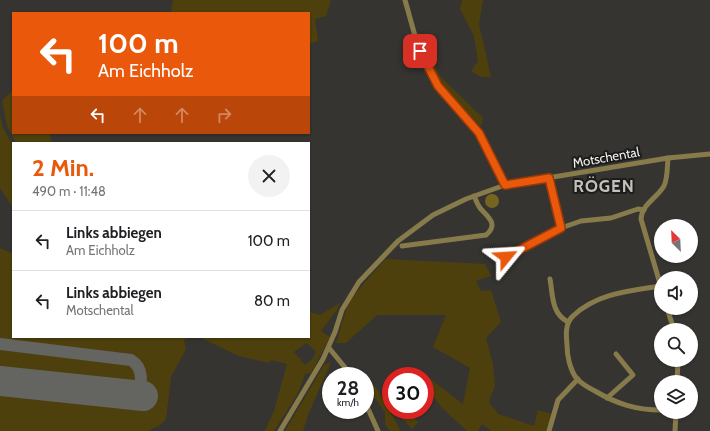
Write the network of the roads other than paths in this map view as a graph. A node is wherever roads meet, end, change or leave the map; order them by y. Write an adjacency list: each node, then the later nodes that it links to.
1 (404, 0): 5 (street)
2 (710, 154): 3 (street, Motschental)
3 (668, 158): 4 (street, Motschental); 7 (street)
4 (549, 178): 5 (street, Motschental); 8 (street)
5 (505, 185): 6 (street, Motschental)
6 (474, 196): 9 (street); 15 (street, Motschental)
7 (644, 210): 8 (street); 11 (street)
8 (561, 228): 10 (street)
9 (402, 246)
10 (506, 257)
11 (657, 271)
12 (550, 279): 14 (street)
13 (654, 287): 14 (street)
14 (568, 322): 18 (street)
15 (329, 348): 17 (street); 23 (street, Motschental)
16 (616, 354): 19 (street)
17 (345, 367)
18 (578, 379): 19 (street); 25 (street)
19 (608, 398): 20 (street)
20 (654, 410)
21 (373, 419): 24 (street)
22 (676, 419): 26 (street)
23 (280, 431)
24 (378, 431)
25 (549, 431)
26 (675, 431)

